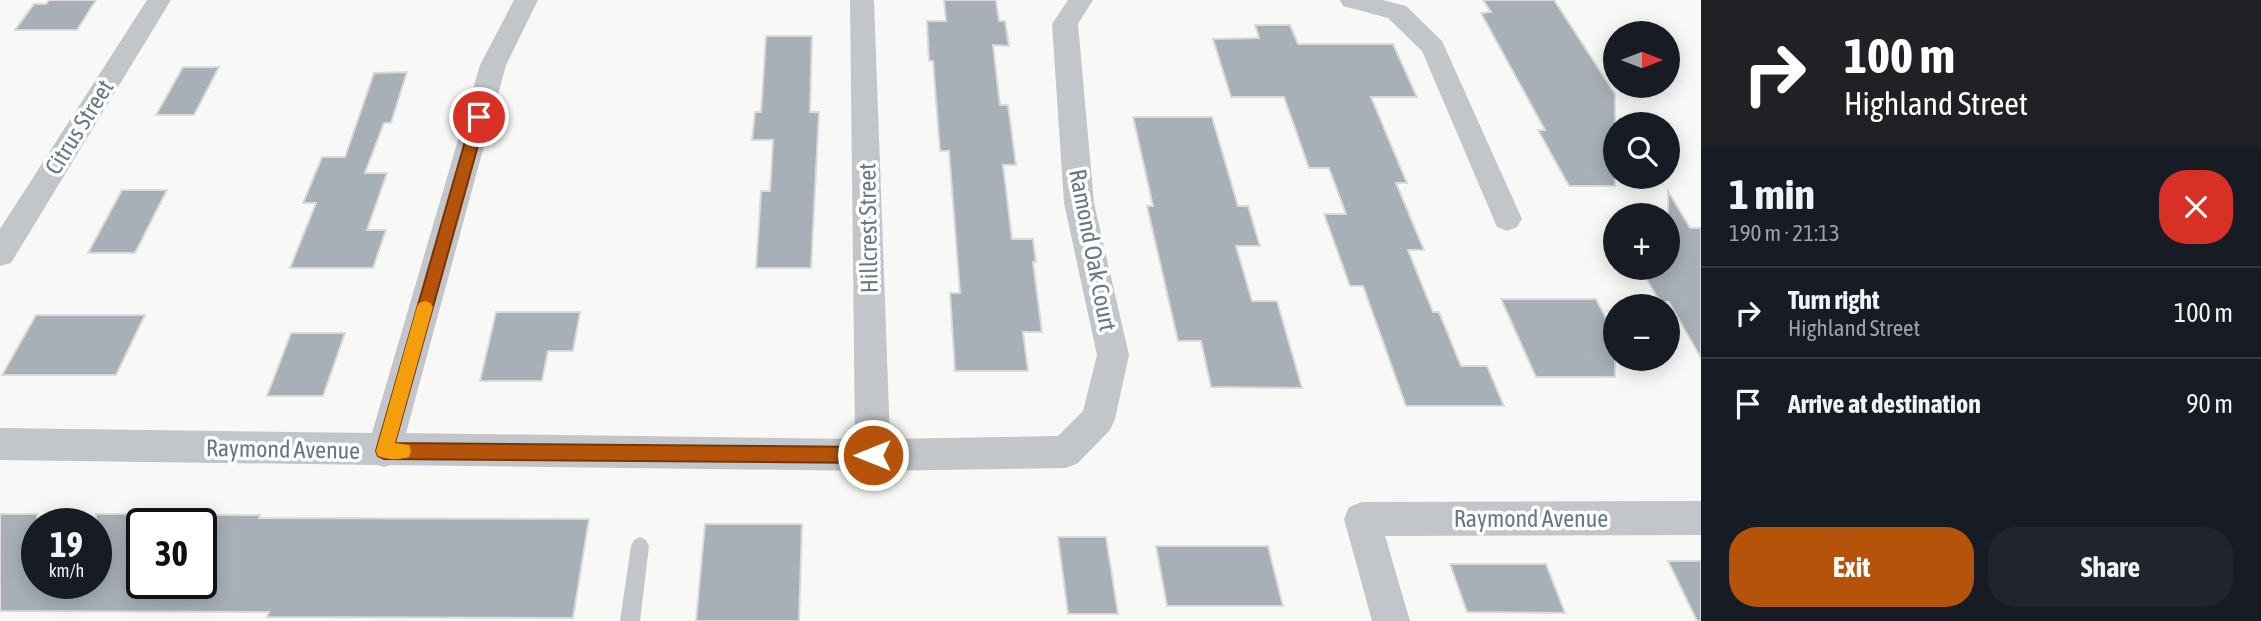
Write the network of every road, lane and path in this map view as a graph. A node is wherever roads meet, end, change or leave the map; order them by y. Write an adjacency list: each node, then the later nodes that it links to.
1 (159, 0): 7 (street, Citrus Street)
2 (526, 0): 10 (street)
3 (862, 0): 11 (street, Hillcrest Street)
4 (1081, 0): 8 (street, Ramond Oak Court)
5 (1352, 0): 6 (street)
6 (1507, 219)
7 (0, 254)
8 (1098, 419): 11 (street, Raymond Avenue)
9 (0, 444): 10 (street, Raymond Avenue)
10 (384, 451): 11 (street, Raymond Avenue)
11 (873, 455)
12 (1701, 518): 15 (street, Raymond Avenue)
13 (640, 546): 14 (lane)
14 (630, 621)
15 (1391, 621)

